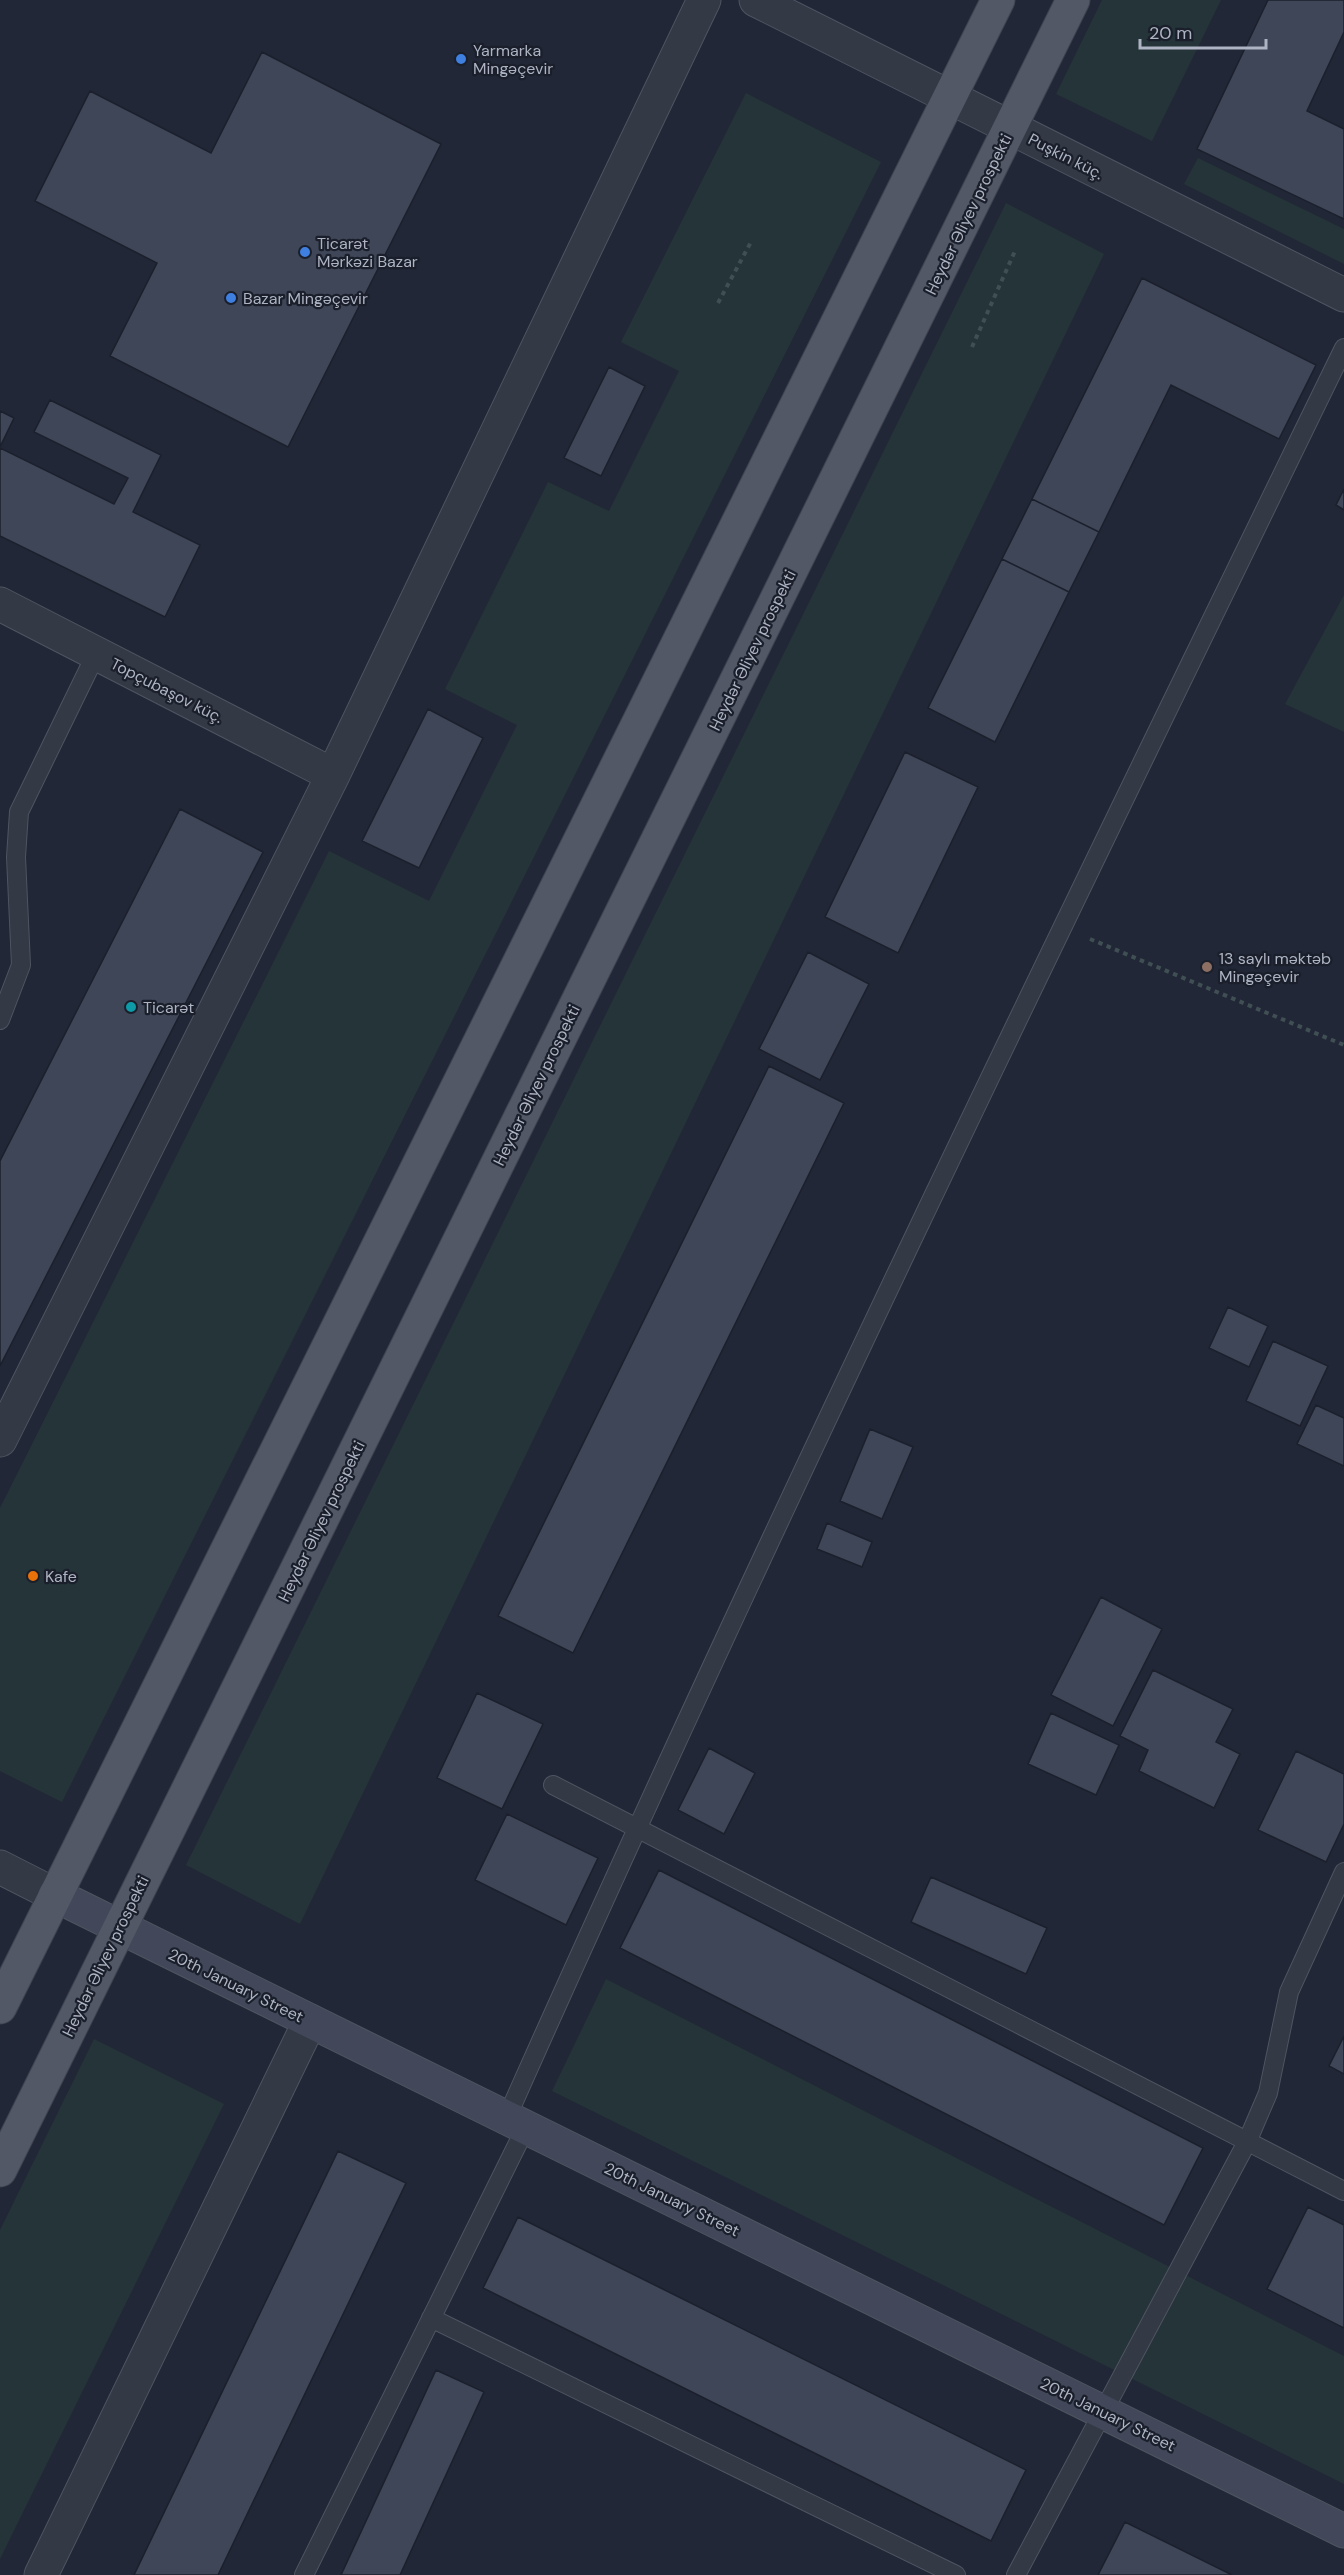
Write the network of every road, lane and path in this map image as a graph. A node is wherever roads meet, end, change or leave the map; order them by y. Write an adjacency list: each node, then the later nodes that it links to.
1 (704, 0): 15 (street)
2 (756, 0): 5 (street, Puşkin küç.)
3 (998, 0): 5 (main road)
4 (1073, 0): 6 (main road, Heydər Əliyev prospekti)
5 (950, 97): 6 (street, Puşkin küç.); 24 (main road)
6 (1010, 128): 9 (street, Puşkin küç.); 25 (main road, Heydər Əliyev prospekti)
7 (751, 242): 10 (path)
8 (1015, 251): 11 (path)
9 (1344, 295)
10 (718, 303)
11 (972, 347)
12 (1344, 348): 16 (lane)
13 (0, 604): 14 (street, Topçubaşov küç.)
14 (96, 654): 15 (street, Topçubaşov küç.); 17 (lane)
15 (333, 775): 19 (street)
16 (1061, 928): 18 (path); 21 (lane)
17 (0, 1020)
18 (1344, 1045)
19 (0, 1440)
20 (553, 1785): 21 (lane)
21 (636, 1827): 28 (lane); 29 (lane)
22 (0, 1867): 24 (street, 20th January Street)
23 (1344, 1872): 29 (lane)
24 (55, 1895): 25 (main road, 20th January Street); 26 (main road)
25 (120, 1927): 27 (main road, 20th January Street); 30 (main road, Heydər Əliyev prospekti)
26 (0, 2007)
27 (310, 2021): 28 (main road, 20th January Street); 35 (street)
28 (517, 2122): 32 (lane); 33 (main road, 20th January Street)
29 (1247, 2142): 31 (lane); 33 (lane)
30 (0, 2170)
31 (1344, 2191)
32 (431, 2318): 36 (lane); 37 (lane)
33 (1103, 2411): 34 (main road, 20th January Street); 38 (lane)
34 (1344, 2531)
35 (41, 2575)
36 (304, 2575)
37 (956, 2575)
38 (1016, 2575)

